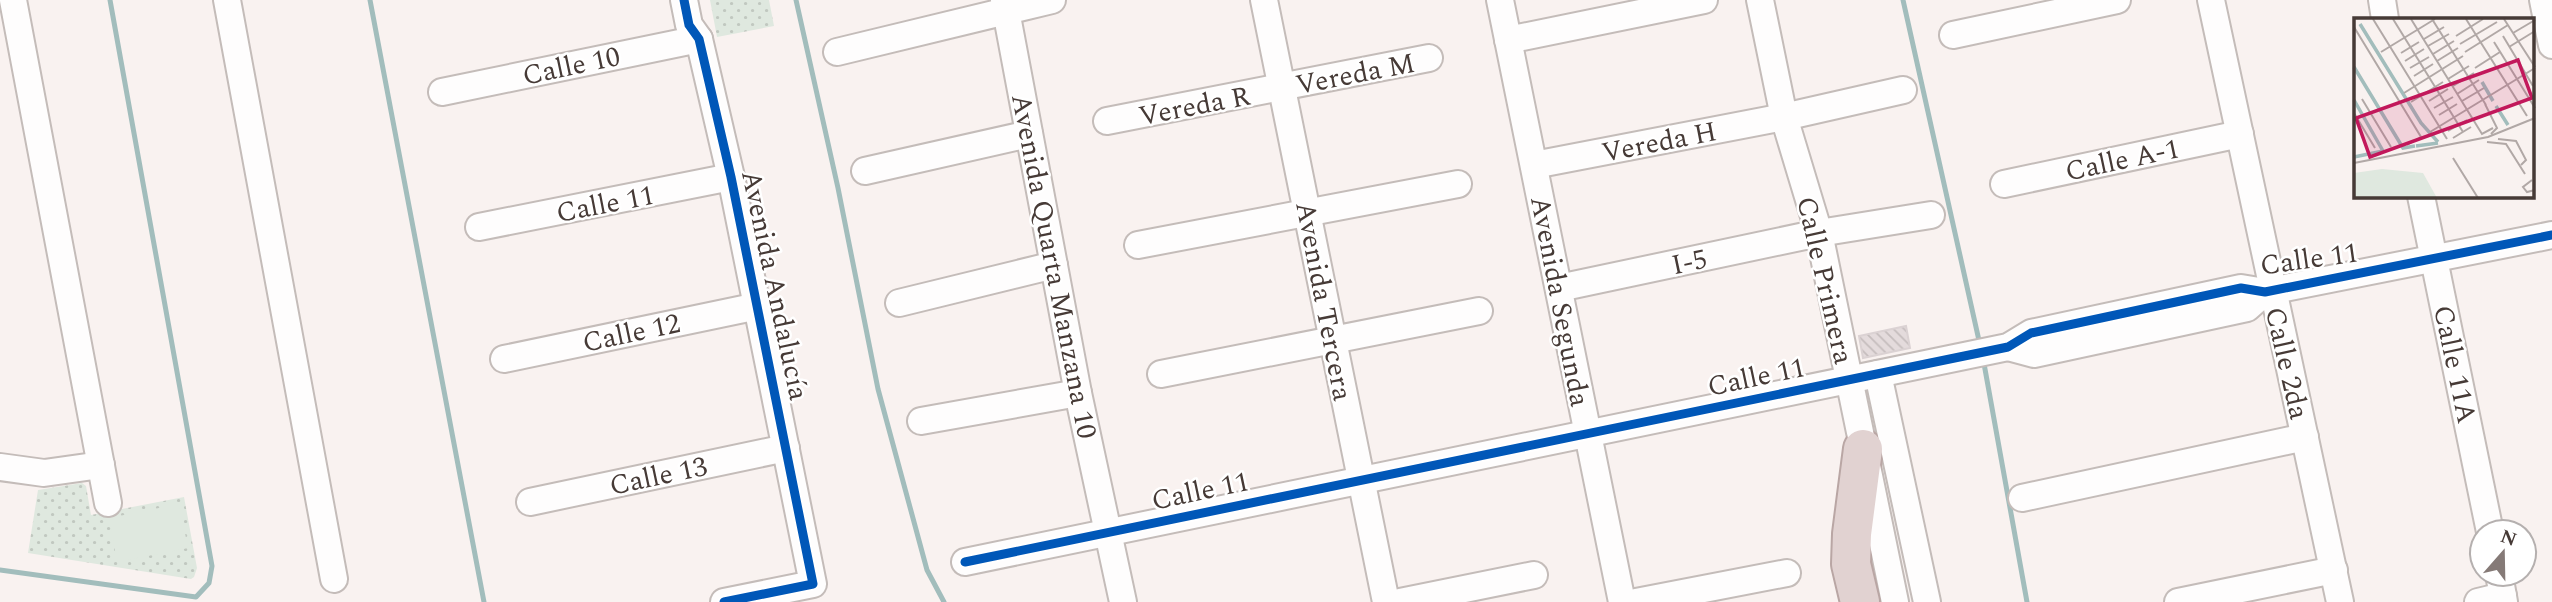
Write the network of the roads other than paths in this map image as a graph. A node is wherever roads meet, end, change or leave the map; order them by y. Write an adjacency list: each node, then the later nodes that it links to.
1 (13, 0): 18 (street)
2 (227, 0): 72 (street)
3 (684, 0): 17 (street, Avenida Andalucía)
4 (699, 0): 17 (street, Avenida Andalucía)
5 (1052, 0): 14 (street)
6 (1264, 0): 23 (street, Avenida Tercera)
7 (1500, 0): 19 (street, Avenida Segunda)
8 (1704, 0): 19 (street)
9 (1760, 0): 26 (street, Calle Primera)
10 (2117, 0): 16 (street)
11 (2211, 0): 29 (street, Calle 2da)
12 (2382, 0): 15 (street)
13 (2543, 0): 20 (street)
14 (1005, 5): 21 (street); 28 (street, Avenida Quarta Manzana 10)
15 (2385, 18)
16 (1953, 34)
17 (699, 38): 25 (street, Calle 10); 32 (street, Avenida Andalucía)
18 (10, 40): 60 (street)
19 (1508, 40): 30 (street, Avenida Segunda)
20 (2552, 46)
21 (837, 52)
22 (1429, 58): 23 (street, Vereda M)
23 (1281, 88): 27 (street, Vereda R); 36 (street, Avenida Tercera)
24 (1903, 90): 26 (street, Vereda H)
25 (442, 92)
26 (1784, 117): 30 (street, Vereda H); 39 (street, Calle Primera)
27 (1107, 121)
28 (1030, 134): 31 (street); 43 (street, Avenida Quarta Manzana 10)
29 (2240, 134): 34 (street, Calle A-1); 45 (street, Calle 2da)
30 (1534, 165): 44 (street, Avenida Segunda)
31 (865, 171)
32 (731, 177): 38 (street, Calle 11); 47 (street, Avenida Andalucía)
33 (1458, 184): 36 (street)
34 (2004, 184)
35 (2421, 198): 42 (street, Calle 11A)
36 (1307, 214): 41 (street); 49 (street, Avenida Tercera)
37 (1931, 215): 39 (street, I-5)
38 (479, 227)
39 (1819, 233): 44 (street, I-5); 53 (street, Calle Primera)
40 (2552, 234): 42 (street, Calle 11)
41 (1138, 245)
42 (2434, 259): 45 (street, Calle 11); 66 (street, Calle 11A)
43 (1054, 265): 46 (street); 54 (street, Avenida Quarta Manzana 10)
44 (1559, 288): 56 (street, Avenida Segunda)
45 (2268, 292): 52 (street, Calle 11); 57 (street, Calle 2da)
46 (899, 303)
47 (758, 306): 50 (street, Calle 12); 58 (street, Avenida Andalucía)
48 (1479, 311): 49 (street)
49 (1333, 340): 51 (street); 62 (street, Avenida Tercera)
50 (504, 359)
51 (1161, 374)
52 (1878, 374): 53 (street, Calle 11); 81 (street, Calle Primera)
53 (1849, 380): 56 (street, Calle 11); 59 (street, Calle Primera)
54 (1078, 393): 55 (street); 67 (street, Avenida Quarta Manzana 10)
55 (922, 421)
56 (1588, 433): 62 (street, Calle 11); 77 (street, Avenida Segunda)
57 (2305, 437): 63 (street); 69 (street, Calle 2da)
58 (786, 448): 64 (street, Calle 13); 73 (street, Avenida Andalucía)
59 (1863, 449): 79 (highway); 80 (street, Calle Primera)
60 (101, 465): 61 (street); 65 (street)
61 (0, 467)
62 (1361, 480): 67 (street, Calle 11); 75 (street, Avenida Tercera)
63 (2022, 498)
64 (530, 502)
65 (108, 503)
66 (2487, 518)
67 (1107, 532): 68 (street, Calle 11); 74 (street, Avenida Quarta Manzana 10)
68 (965, 562)
69 (2334, 570): 82 (street); 83 (street, Calle 2da)
70 (1787, 573): 78 (street)
71 (1534, 575): 76 (street)
72 (334, 579)
73 (724, 602)
74 (1122, 602)
75 (1386, 602)
76 (1399, 602)
77 (1622, 602)
78 (1636, 602)
79 (1860, 602)
80 (1895, 602)
81 (1927, 602)
82 (2178, 602)
83 (2340, 602)

